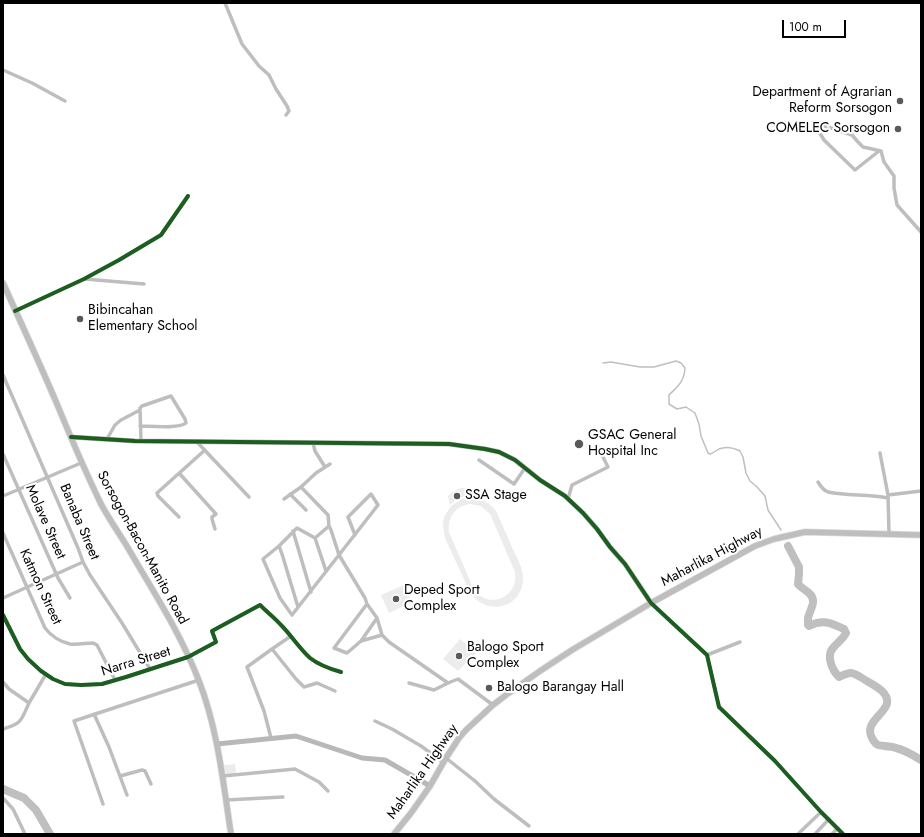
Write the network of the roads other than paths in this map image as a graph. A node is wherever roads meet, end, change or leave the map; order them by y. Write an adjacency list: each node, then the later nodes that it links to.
1 (225, 3): 4 (street)
2 (3, 70): 3 (street)
3 (65, 101)
4 (286, 115)
5 (879, 151): 5 (street); 7 (street)
6 (188, 196): 8 (street)
7 (921, 230)
8 (84, 279): 10 (street); 11 (street)
9 (3, 283): 11 (main road, Sorsogon-Bacon-Manito Road)
10 (144, 284)
11 (15, 311): 15 (main road, Sorsogon-Bacon-Manito Road)
12 (3, 375): 30 (street, Banaba Street)
13 (140, 410): 14 (street); 14 (street); 16 (street)
14 (140, 426): 17 (street)
15 (71, 437): 16 (street); 25 (main road, Sorsogon-Bacon-Manito Road)
16 (107, 439): 17 (street)
17 (141, 441): 18 (street)
18 (197, 442): 19 (street); 21 (street)
19 (313, 443): 27 (street); 28 (street)
20 (598, 447): 40 (street)
21 (205, 450): 29 (street); 38 (street)
22 (880, 453): 37 (street)
23 (3, 454): 33 (street, Molave Street)
24 (479, 460): 28 (street)
25 (81, 463): 30 (street); 71 (main road, Sorsogon-Bacon-Manito Road)
26 (330, 464): 27 (street)
27 (325, 467): 32 (street)
28 (525, 468): 40 (street)
29 (179, 474): 42 (street); 44 (street)
30 (48, 477): 33 (street); 53 (street, Banaba Street)
31 (818, 482): 37 (street)
32 (301, 487): 35 (street); 43 (street)
33 (19, 489): 36 (street); 55 (street, Molave Street)
34 (921, 491): 37 (street)
35 (290, 494): 39 (street); 41 (street)
36 (3, 496)
37 (888, 496): 47 (street)
38 (249, 497)
39 (284, 499)
40 (568, 499): 60 (street)
41 (306, 510)
42 (179, 517)
43 (329, 526): 50 (street); 52 (street)
44 (215, 529)
45 (293, 531): 50 (street); 51 (street); 57 (street)
46 (3, 533): 56 (street, Katmon Street)
47 (889, 534): 48 (main road, Maharlika Highway); 60 (main road, Maharlika Highway)
48 (921, 534)
49 (355, 535): 49 (street); 52 (street)
50 (315, 538): 54 (street)
51 (279, 546): 62 (street); 62 (street)
52 (339, 555): 54 (street); 61 (street)
53 (83, 562): 55 (street); 72 (street, Banaba Street)
54 (326, 571): 57 (street)
55 (56, 574): 56 (street); 59 (street, Molave Street)
56 (27, 588): 58 (street); 75 (street, Katmon Street)
57 (311, 592): 62 (street)
58 (3, 598)
59 (70, 598)
60 (651, 603): 70 (street); 82 (main road, Maharlika Highway)
61 (367, 604): 64 (street); 67 (street)
62 (298, 607)
63 (3, 615): 74 (street, Narra Street)
64 (377, 618): 65 (street); 67 (street)
65 (382, 635): 67 (street); 79 (street)
66 (291, 636): 69 (street); 71 (street, Narra Street); 73 (street)
67 (361, 641)
68 (740, 642): 70 (street)
69 (272, 649): 80 (street); 86 (street)
70 (707, 655): 99 (street)
71 (188, 656): 72 (street, Narra Street); 76 (main road, Sorsogon-Bacon-Manito Road)
72 (150, 670): 75 (street, Narra Street)
73 (341, 672)
74 (46, 674): 75 (street, Narra Street); 81 (street)
75 (114, 680)
76 (199, 680): 83 (street); 87 (main road, Sorsogon-Bacon-Manito Road)
77 (3, 682): 81 (street)
78 (409, 683): 79 (street)
79 (448, 683): 82 (street)
80 (335, 691)
81 (29, 703): 85 (street)
82 (493, 706): 88 (main road, Maharlika Highway)
83 (94, 714): 89 (street); 98 (street)
84 (375, 721): 88 (street)
85 (3, 729)
86 (271, 738): 87 (street); 92 (street)
87 (217, 744): 90 (main road, Sorsogon-Bacon-Manito Road)
88 (445, 760): 92 (main road, Maharlika Highway); 101 (street)
89 (120, 776): 91 (street); 94 (street)
90 (223, 776): 93 (street); 97 (main road, Sorsogon-Bacon-Manito Road)
91 (151, 784)
92 (430, 786): 106 (main road, Maharlika Highway)
93 (328, 791)
94 (127, 795)
95 (283, 797): 97 (street)
96 (3, 798): 104 (street)
97 (226, 800): 105 (main road, Sorsogon-Bacon-Manito Road)
98 (103, 804)
99 (821, 812): 100 (street); 107 (street)
100 (829, 819): 102 (street); 103 (street)
101 (529, 826)
102 (838, 828): 110 (street); 111 (street)
103 (819, 830): 108 (street); 109 (street)
104 (25, 834)
105 (231, 834)
106 (394, 834)
107 (798, 834)
108 (815, 834)
109 (823, 834)
110 (832, 834)
111 (844, 834)

